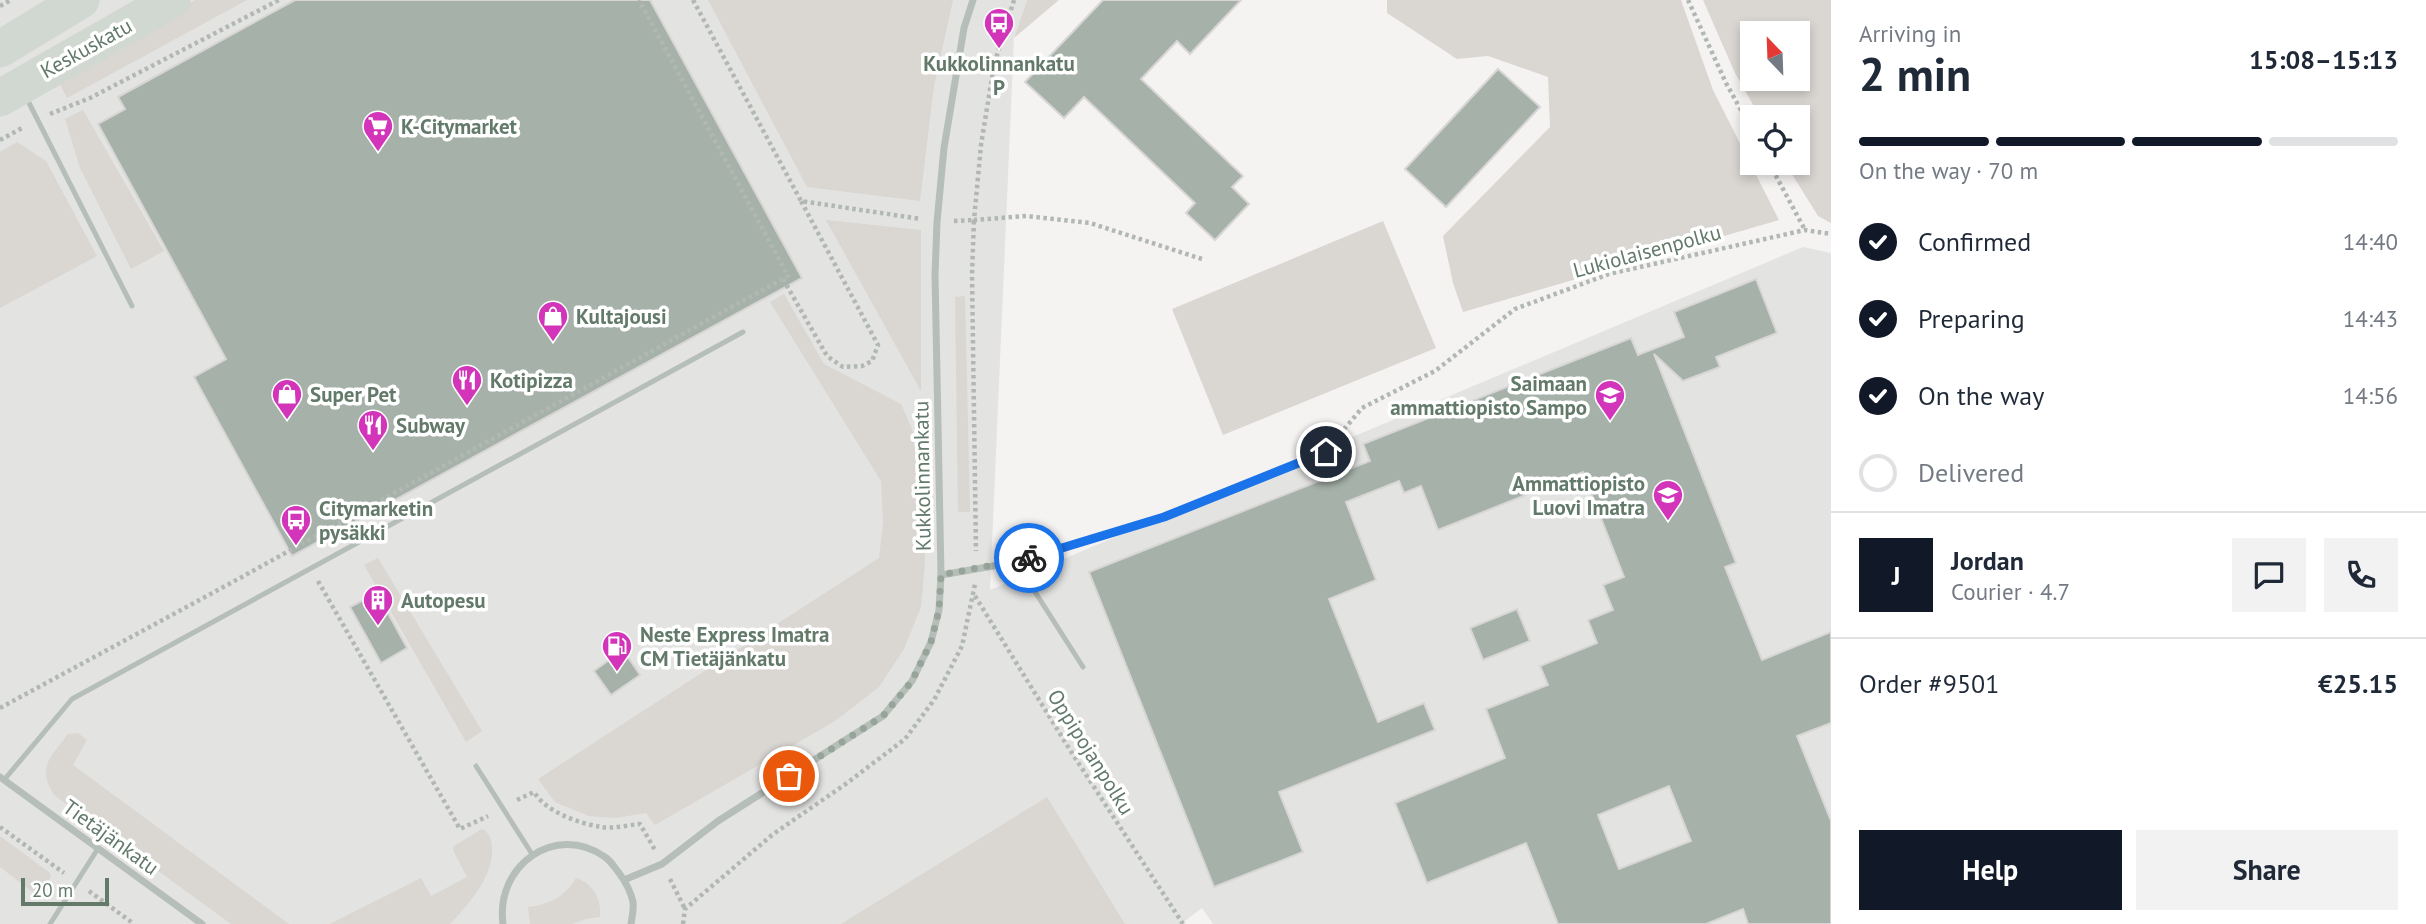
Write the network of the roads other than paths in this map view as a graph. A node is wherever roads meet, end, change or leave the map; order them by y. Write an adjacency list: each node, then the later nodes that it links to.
1 (81, 0): 4 (main road, Keskuskatu)
2 (172, 0): 5 (main road, Keskuskatu)
3 (974, 0): 10 (street, Kukkolinnankatu)
4 (0, 49)
5 (10, 92): 6 (lane)
6 (132, 306)
7 (743, 332): 13 (lane)
8 (1326, 452): 9 (street)
9 (1016, 562): 10 (street); 11 (lane)
10 (941, 575): 16 (street, Kukkolinnankatu)
11 (1083, 667)
12 (476, 766): 15 (lane)
13 (2, 779): 14 (street, Tietäjänkatu)
14 (97, 850): 17 (lane); 18 (street, Tietäjänkatu)
15 (532, 855): 16 (street); 19 (street)
16 (624, 880): 20 (street)
17 (50, 924)
18 (202, 924)
19 (503, 924)
20 (631, 924)

